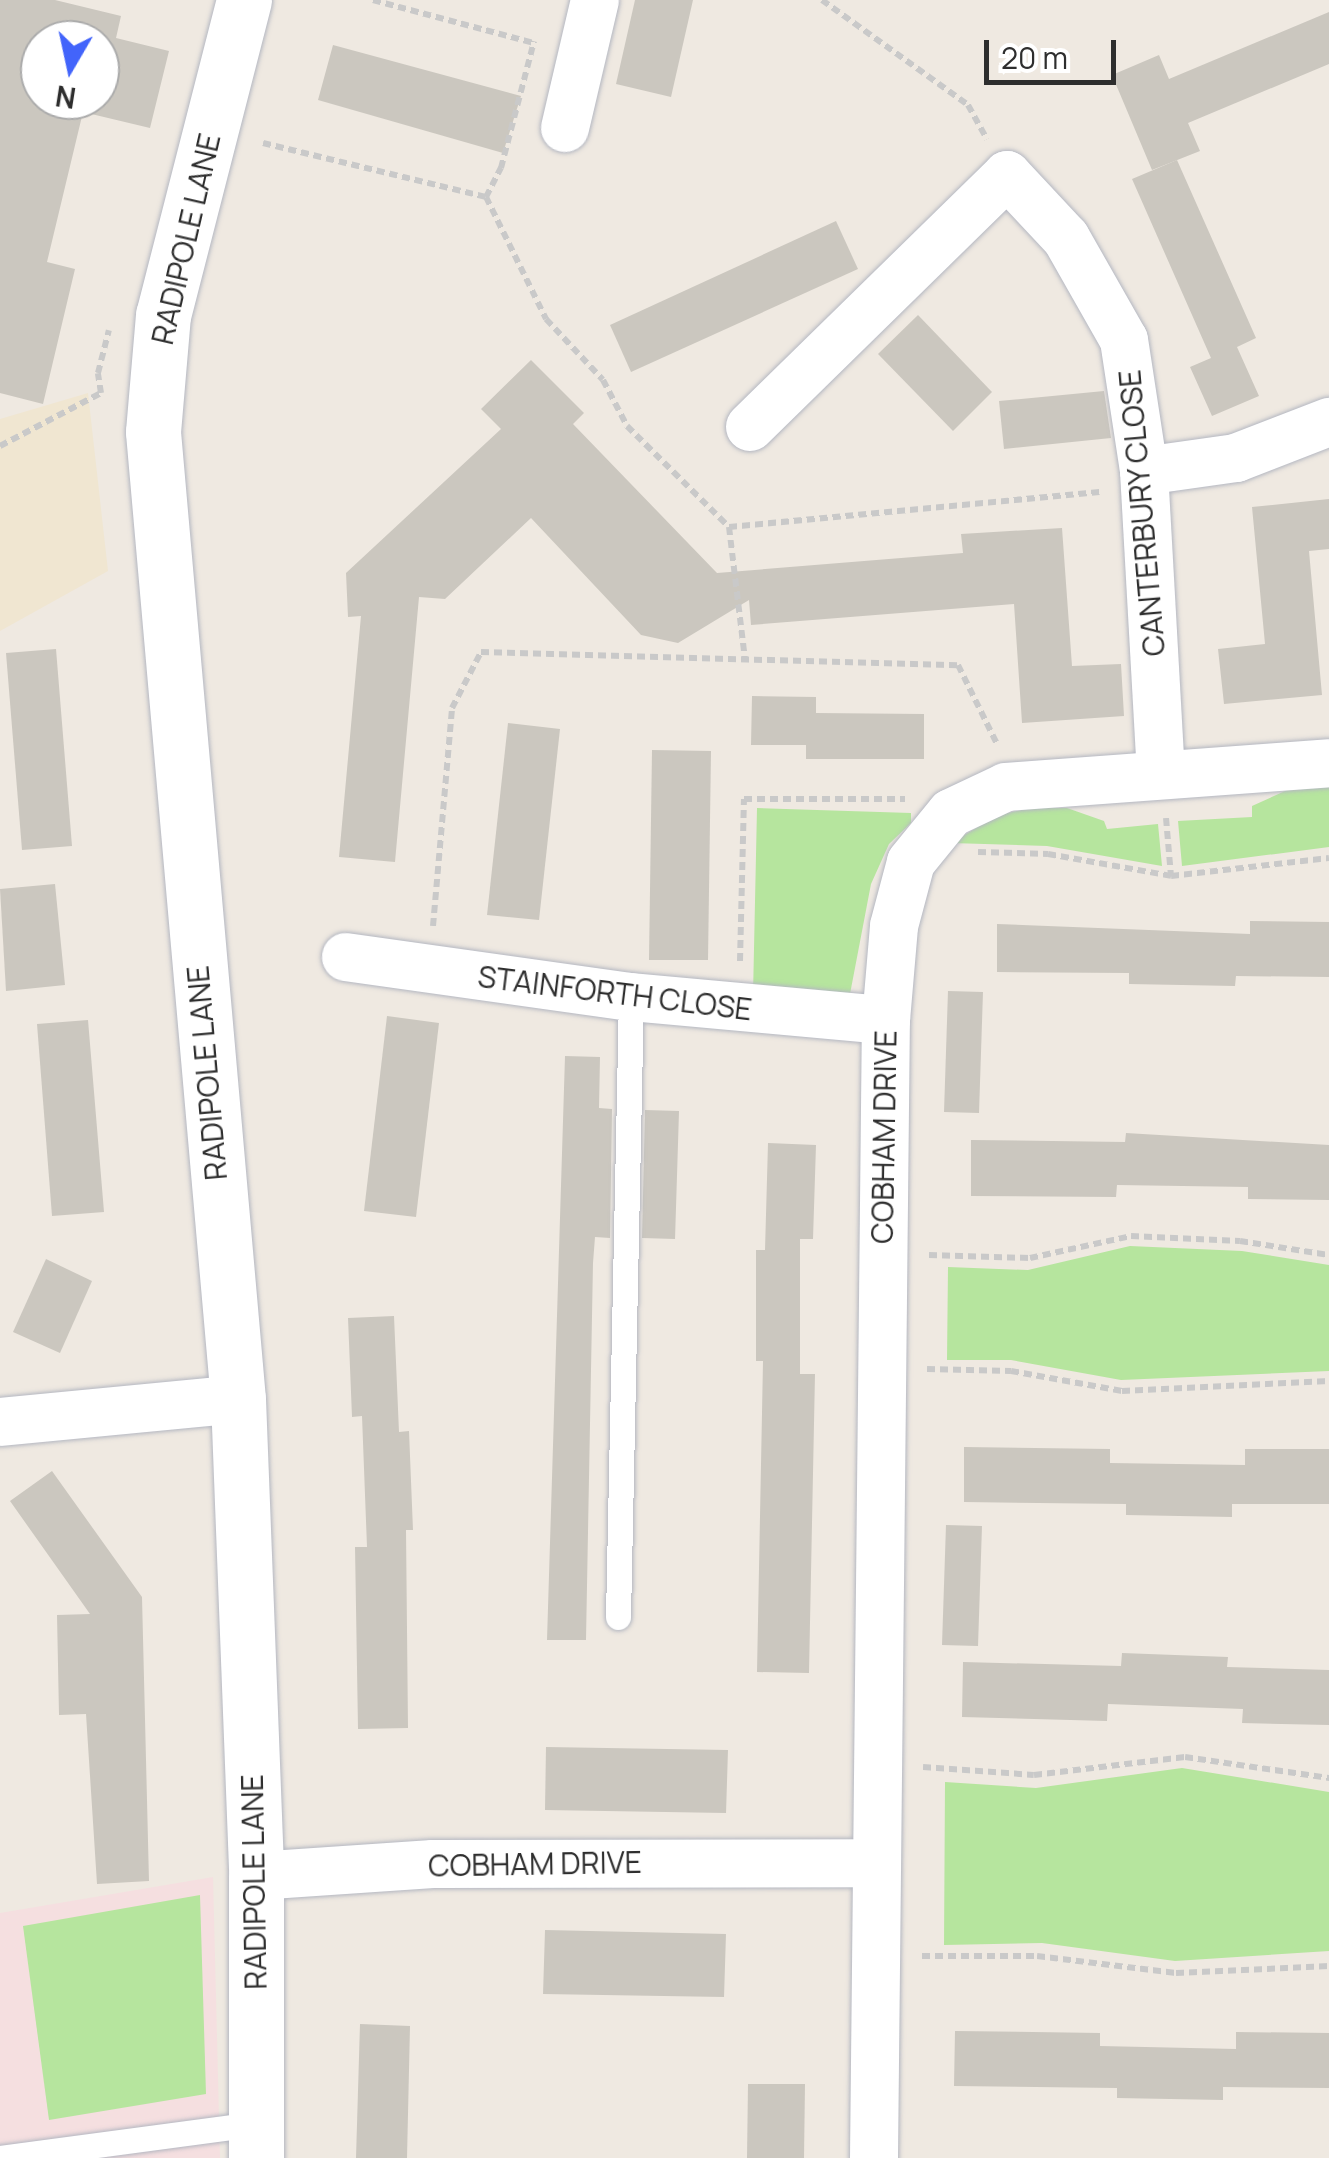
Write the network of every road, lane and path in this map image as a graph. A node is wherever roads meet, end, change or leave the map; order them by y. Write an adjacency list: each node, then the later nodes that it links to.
1 (244, 0): 32 (main road, RADIPOLE LANE)
2 (373, 0): 6 (path)
3 (595, 0): 7 (street)
4 (822, 0): 9 (path)
5 (537, 28): 6 (path)
6 (534, 43): 10 (path)
7 (565, 128)
8 (263, 143): 10 (path)
9 (1008, 174): 13 (street); 15 (street, CANTERBURY CLOSE)
10 (486, 197): 16 (path)
11 (113, 315): 14 (path)
12 (1329, 422): 15 (street)
13 (750, 427)
14 (0, 446)
15 (1145, 480): 16 (path); 19 (street, CANTERBURY CLOSE)
16 (729, 527): 17 (path)
17 (745, 660): 20 (path); 24 (path)
18 (1329, 762): 19 (street)
19 (1161, 771): 20 (street)
20 (1017, 786): 21 (street)
21 (929, 840): 22 (path); 26 (path); 27 (street, COBHAM DRIVE)
22 (1329, 858)
23 (346, 957): 24 (street, STAINFORTH CLOSE)
24 (429, 969): 25 (street, STAINFORTH CLOSE)
25 (632, 997): 26 (street, STAINFORTH CLOSE); 34 (lane)
26 (738, 1009): 27 (street, STAINFORTH CLOSE)
27 (886, 1020): 28 (street, COBHAM DRIVE)
28 (882, 1254): 29 (path); 30 (street, COBHAM DRIVE)
29 (1329, 1255)
30 (880, 1368): 31 (path); 35 (street, COBHAM DRIVE)
31 (1329, 1381)
32 (238, 1399): 33 (street); 38 (main road, RADIPOLE LANE)
33 (0, 1422)
34 (618, 1617)
35 (875, 1764): 36 (path); 37 (street, COBHAM DRIVE)
36 (1329, 1778)
37 (874, 1862): 38 (street, COBHAM DRIVE); 39 (street, COBHAM DRIVE)
38 (256, 1876): 41 (main road, RADIPOLE LANE)
39 (874, 1956): 40 (path); 43 (street, COBHAM DRIVE)
40 (1329, 1966)
41 (256, 2141): 42 (lane)
42 (0, 2158)
43 (874, 2158)

